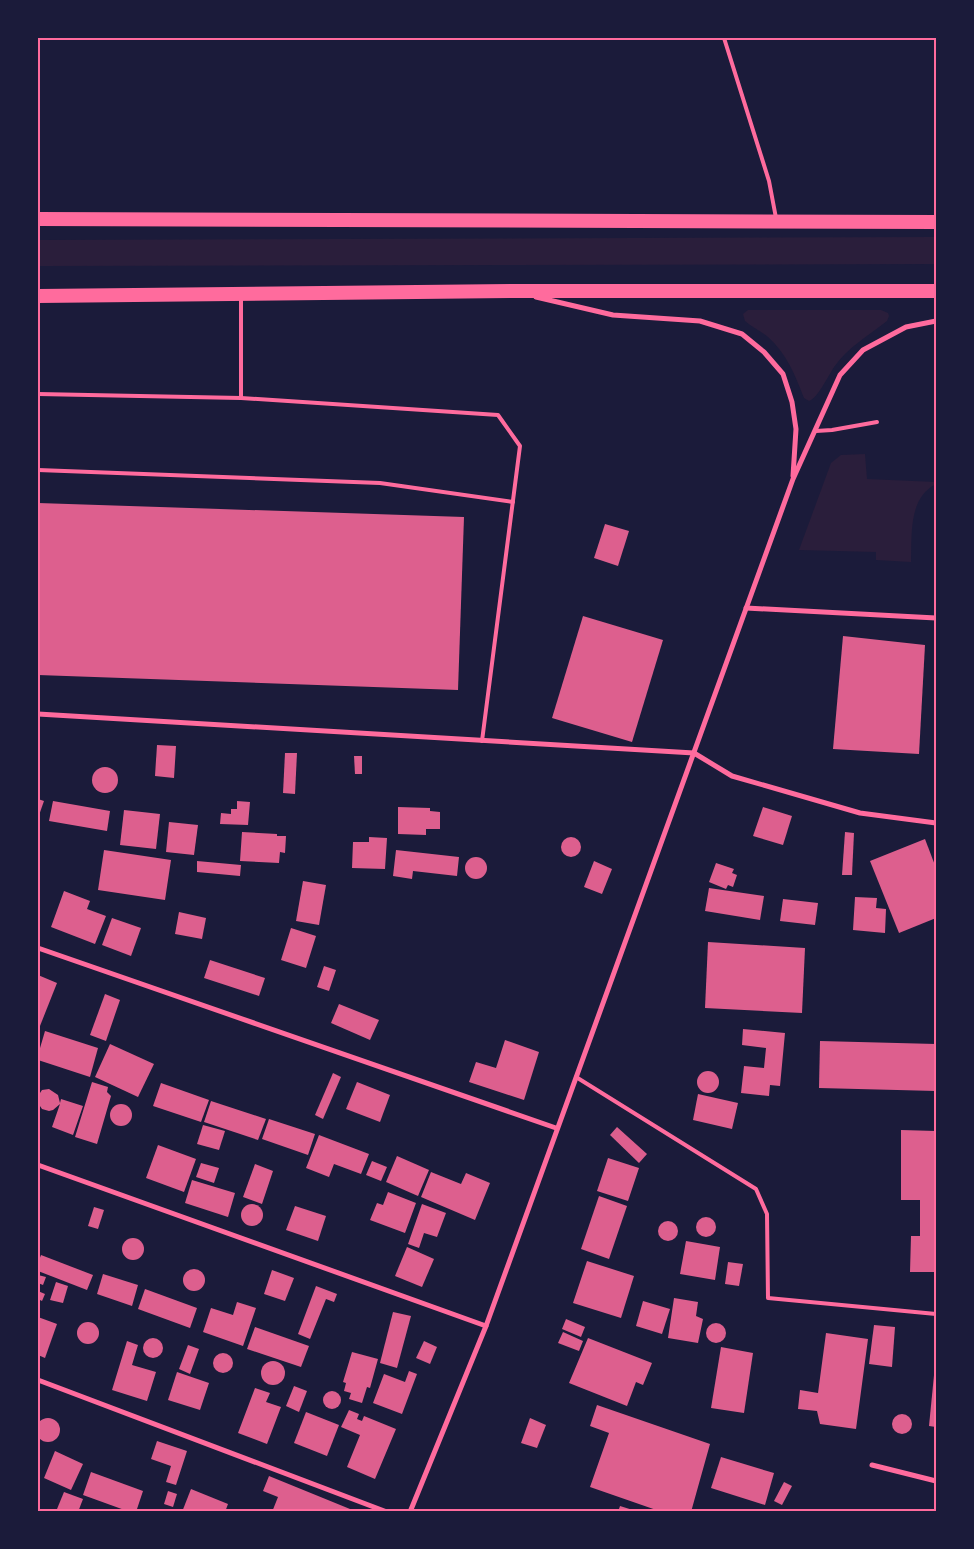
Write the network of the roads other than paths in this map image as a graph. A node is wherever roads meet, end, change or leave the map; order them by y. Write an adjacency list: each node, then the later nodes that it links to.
1 (724, 38): 3 (lane)
2 (38, 219): 3 (highway)
3 (776, 220): 4 (highway)
4 (936, 222)
5 (513, 291): 6 (highway); 7 (highway); 15 (street)
6 (936, 291)
7 (241, 293): 8 (highway); 11 (lane)
8 (38, 296)
9 (936, 321): 13 (street)
10 (38, 394): 11 (lane)
11 (241, 398): 16 (lane)
12 (878, 422): 13 (lane)
13 (816, 431): 15 (street)
14 (38, 470): 16 (lane)
15 (793, 479): 17 (street)
16 (513, 502): 20 (lane)
17 (746, 608): 18 (street); 21 (street)
18 (936, 618)
19 (38, 714): 20 (street)
20 (482, 740): 21 (street)
21 (694, 753): 22 (street); 24 (street)
22 (936, 823)
23 (38, 948): 25 (street)
24 (576, 1078): 25 (street); 27 (lane)
25 (556, 1128): 28 (street)
26 (38, 1165): 28 (street)
27 (936, 1314)
28 (486, 1326): 33 (street)
29 (38, 1380): 32 (street)
30 (872, 1465): 31 (street)
31 (936, 1481)
32 (387, 1512)
33 (410, 1512)

